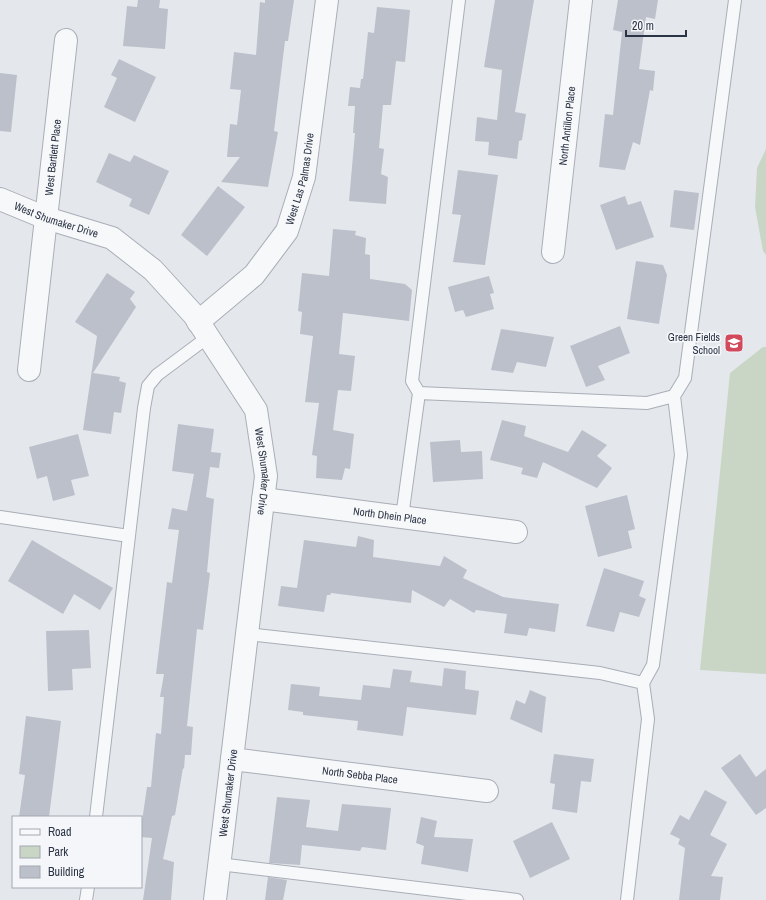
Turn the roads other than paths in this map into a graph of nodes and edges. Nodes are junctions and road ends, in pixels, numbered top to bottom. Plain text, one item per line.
1 (327, 0) edge
2 (459, 0) edge
3 (581, 0) edge
4 (736, 0) edge
5 (66, 40) dead end
6 (0, 200) edge
7 (46, 218) junction
8 (553, 252) dead end
9 (203, 330) junction
10 (29, 370) dead end
11 (418, 393) junction
12 (674, 396) junction
13 (264, 499) junction
14 (0, 517) edge
15 (402, 517) junction
16 (516, 532) dead end
17 (129, 536) junction
18 (247, 634) junction
19 (643, 683) junction
20 (232, 759) junction
21 (487, 791) dead end
22 (96, 816) edge
23 (219, 864) junction
24 (88, 888) edge
25 (86, 900) edge
26 (215, 900) edge
27 (517, 900) edge
28 (628, 900) edge

1 - 9 street, West Las Palmas Drive
2 - 11 lane
3 - 8 street, North Antillon Place
4 - 12 lane
5 - 7 street, West Bartlett Place
6 - 7 street, West Shumaker Drive
7 - 9 street, West Shumaker Drive
7 - 10 street, West Bartlett Place
9 - 13 street, West Shumaker Drive
9 - 17 lane
11 - 12 lane
11 - 15 lane
12 - 19 lane
13 - 15 street, North Dhein Place
13 - 18 street, West Shumaker Drive
14 - 17 lane
15 - 16 street, North Dhein Place
17 - 22 lane
18 - 19 lane
18 - 20 street, West Shumaker Drive
19 - 28 lane
20 - 21 street, North Sebba Place
20 - 23 street, West Shumaker Drive
23 - 26 street, West Shumaker Drive
23 - 27 lane
24 - 25 lane

